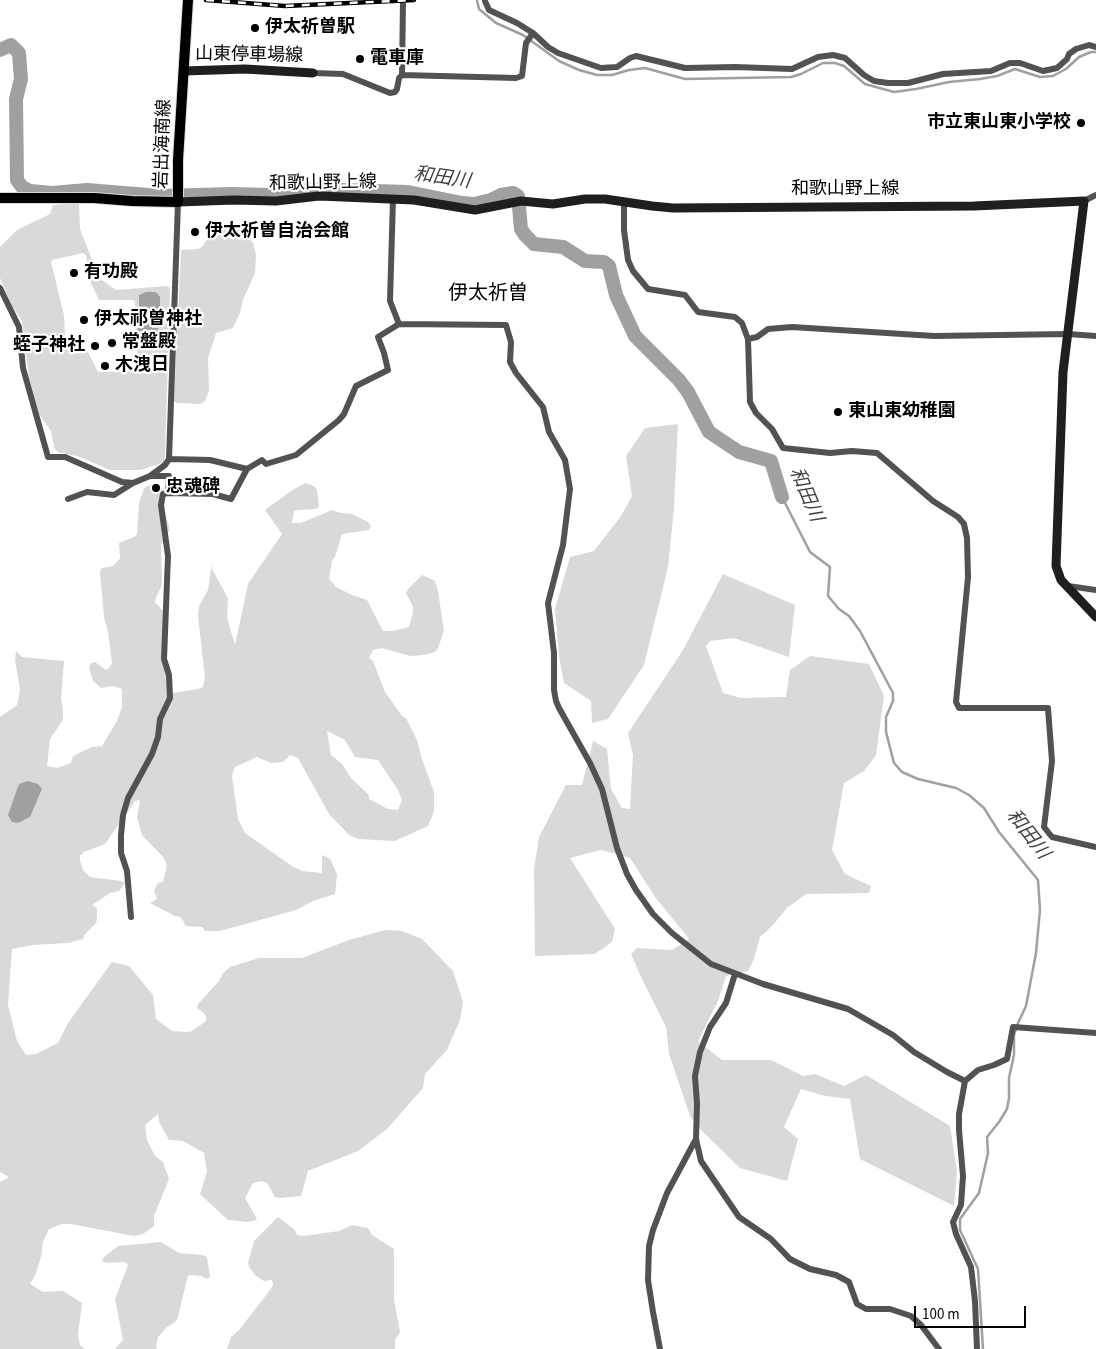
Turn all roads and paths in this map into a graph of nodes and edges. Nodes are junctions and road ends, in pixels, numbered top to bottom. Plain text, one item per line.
1 (188, 0) edge
2 (403, 0) edge
3 (485, 2) dead end
4 (533, 33) junction
5 (1096, 47) edge
6 (184, 71) junction
7 (313, 73) joint
8 (402, 75) junction
9 (1096, 195) edge
10 (178, 197) junction
11 (0, 198) edge
12 (393, 200) junction
13 (1084, 201) junction
14 (624, 202) junction
15 (0, 288) edge
16 (399, 324) junction
17 (1068, 334) junction
18 (1096, 336) edge
19 (748, 339) junction
20 (169, 459) junction
21 (247, 468) junction
22 (150, 476) junction
23 (133, 483) junction
24 (168, 493) junction
25 (68, 499) dead end
26 (1068, 586) junction
27 (1096, 590) edge
28 (1096, 617) edge
29 (1096, 847) edge
30 (131, 917) dead end
31 (735, 974) junction
32 (1096, 1033) edge
33 (966, 1081) junction
34 (696, 1139) junction
35 (660, 1349) edge
36 (939, 1349) edge
37 (977, 1349) edge

1 - 6 main road, 岩出海南線
2 - 8 street
3 - 4 street
4 - 5 street
4 - 8 street
6 - 7 main road, 山東停車場線
6 - 10 main road, 岩出海南線
7 - 8 street
9 - 13 street
10 - 11 main road, 岩出海南線
10 - 12 main road, 和歌山野上線
10 - 20 street
12 - 14 main road, 和歌山野上線
12 - 16 street
13 - 14 main road, 和歌山野上線
13 - 17 main road
14 - 19 street
15 - 23 street
16 - 21 street
16 - 31 street
17 - 18 street
17 - 19 street
17 - 26 main road
19 - 29 street
20 - 21 street
20 - 22 street
21 - 24 street
22 - 23 street
22 - 24 street
23 - 25 street
24 - 30 street
26 - 27 street
26 - 28 main road
31 - 33 street
31 - 34 street
32 - 33 street
33 - 37 street
34 - 35 street
34 - 36 street

